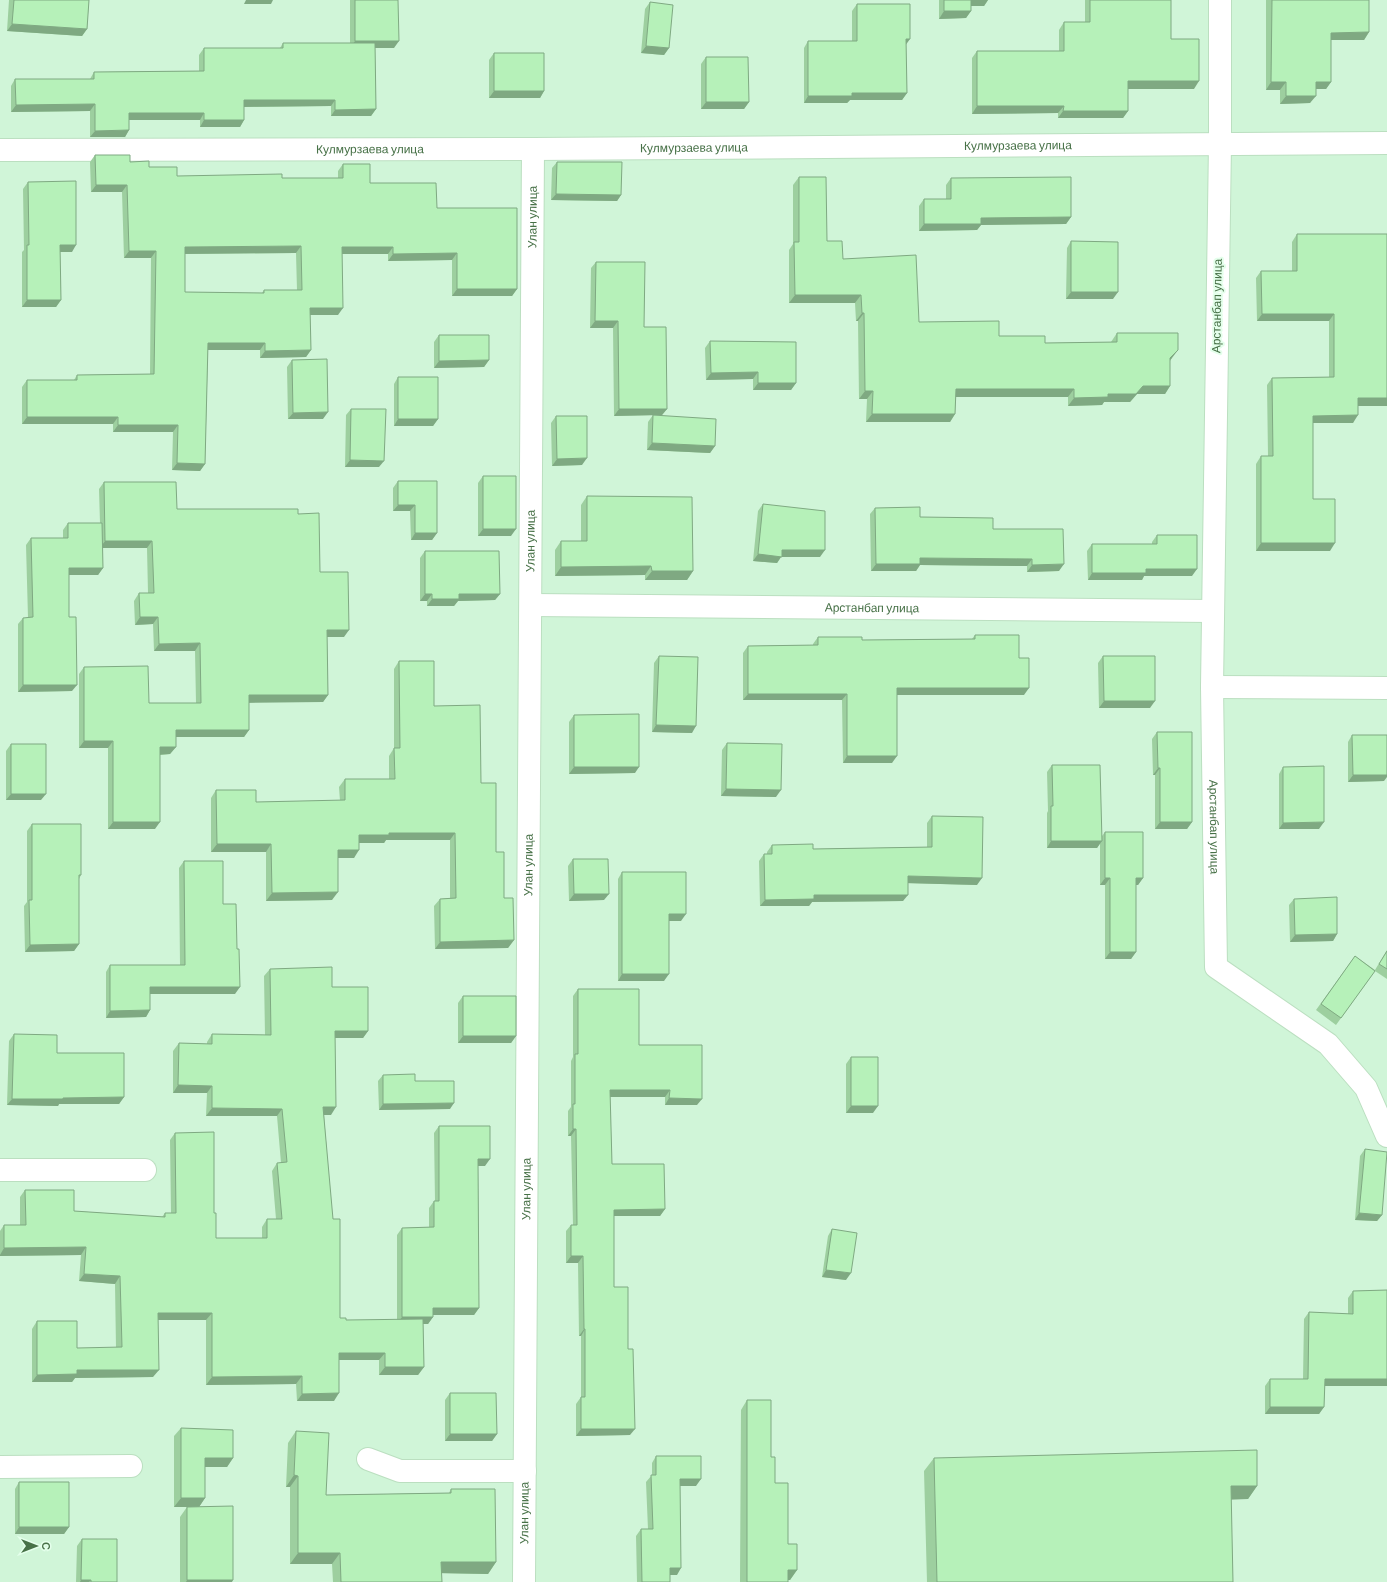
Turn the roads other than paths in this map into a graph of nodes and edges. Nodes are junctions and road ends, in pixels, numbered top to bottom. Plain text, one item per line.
1 (1220, 0) edge
2 (1220, 143) junction
3 (1387, 143) edge
4 (533, 149) junction
5 (0, 150) edge
6 (531, 605) junction
7 (1212, 612) junction
8 (1212, 687) junction
9 (1387, 688) edge
10 (1387, 1136) edge
11 (0, 1170) edge
12 (145, 1170) dead end
13 (368, 1459) dead end
14 (131, 1466) dead end
15 (0, 1467) edge
16 (525, 1471) junction
17 (524, 1582) edge

1 - 2 street, Арстанбап улица
2 - 3 street, Кулмурзаева улица
2 - 4 street, Кулмурзаева улица
2 - 7 street, Арстанбап улица
4 - 5 street, Кулмурзаева улица
4 - 6 street, Улан улица
6 - 7 street, Арстанбап улица
6 - 16 street, Улан улица
7 - 8 street, Арстанбап улица
8 - 9 street
8 - 10 street, Арстанбап улица
11 - 12 street
13 - 16 street
14 - 15 street
16 - 17 street, Улан улица

